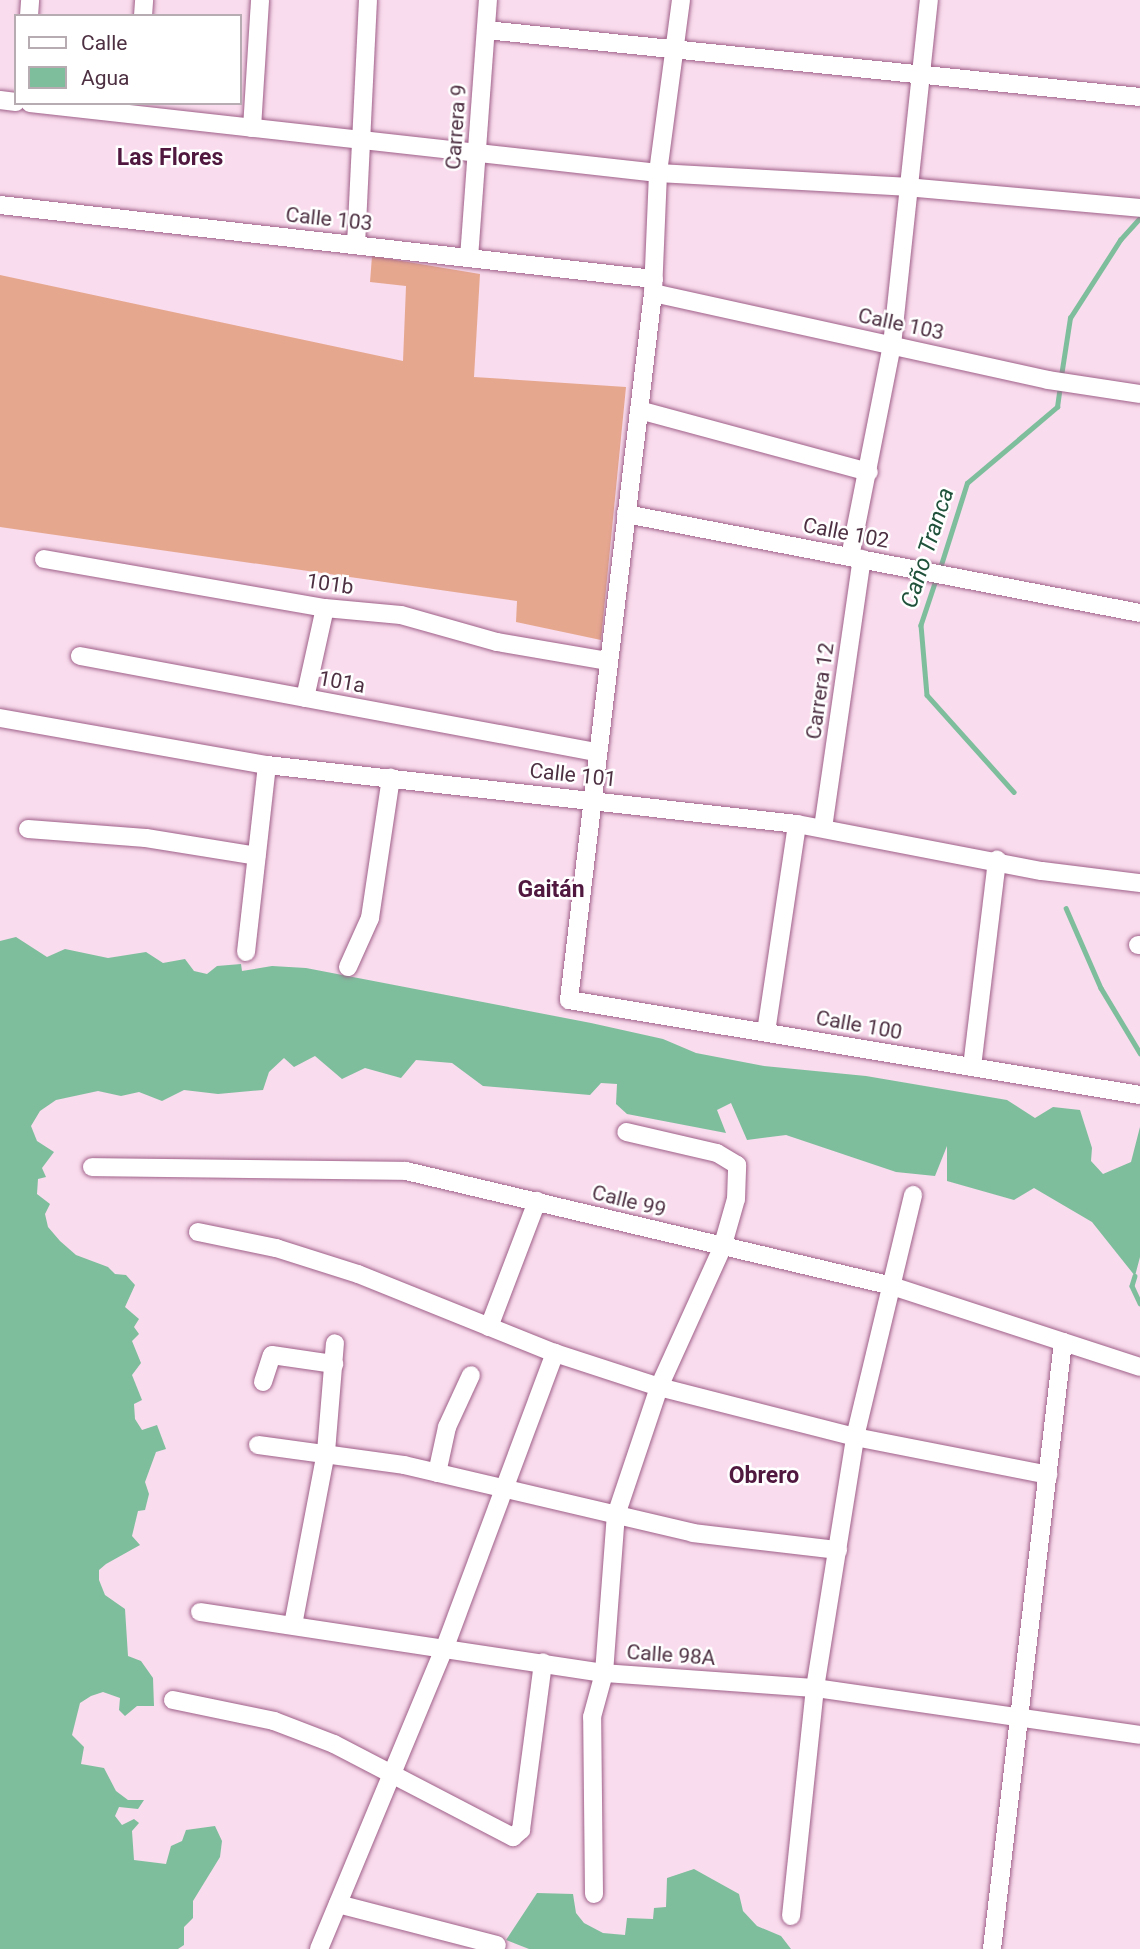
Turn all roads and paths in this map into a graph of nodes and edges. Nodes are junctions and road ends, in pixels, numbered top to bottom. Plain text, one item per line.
1 (260, 0) edge
2 (368, 0) edge
3 (488, 0) edge
4 (681, 0) edge
5 (929, 0) edge
6 (486, 30) junction
7 (671, 51) junction
8 (920, 76) junction
9 (1140, 97) edge
10 (66, 105) edge
11 (138, 109) edge
12 (252, 128) junction
13 (362, 140) junction
14 (477, 153) junction
15 (658, 173) junction
16 (906, 187) junction
17 (0, 205) edge
18 (1138, 205) edge
19 (356, 245) junction
20 (468, 258) junction
21 (654, 286) junction
22 (892, 345) junction
23 (1140, 394) edge
24 (639, 410) junction
25 (869, 472) junction
26 (626, 514) junction
27 (856, 558) junction
28 (44, 559) dead end
29 (326, 608) junction
30 (1140, 613) edge
31 (80, 656) dead end
32 (608, 661) junction
33 (305, 698) junction
34 (0, 718) edge
35 (596, 752) junction
36 (267, 765) junction
37 (391, 778) junction
38 (592, 800) junction
39 (797, 824) junction
40 (823, 828) junction
41 (28, 829) dead end
42 (257, 856) junction
43 (997, 860) junction
44 (1140, 883) edge
45 (246, 951) dead end
46 (348, 967) dead end
47 (766, 1032) junction
48 (972, 1067) junction
49 (1137, 1095) edge
50 (626, 1132) dead end
51 (92, 1167) dead end
52 (913, 1195) dead end
53 (537, 1201) junction
54 (198, 1232) dead end
55 (722, 1248) junction
56 (889, 1285) junction
57 (489, 1327) junction
58 (1063, 1342) junction
59 (335, 1343) dead end
60 (555, 1353) junction
61 (334, 1364) junction
62 (1140, 1367) edge
63 (471, 1375) dead end
64 (263, 1382) dead end
65 (659, 1387) junction
66 (855, 1437) junction
67 (258, 1445) dead end
68 (326, 1452) junction
69 (437, 1473) junction
70 (1048, 1475) junction
71 (502, 1488) junction
72 (616, 1515) junction
73 (838, 1550) junction
74 (200, 1612) dead end
75 (293, 1625) junction
76 (445, 1647) junction
77 (543, 1662) junction
78 (604, 1672) junction
79 (815, 1688) junction
80 (173, 1700) dead end
81 (1019, 1718) junction
82 (1140, 1735) edge
83 (391, 1771) junction
84 (594, 1894) dead end
85 (338, 1904) junction
86 (791, 1916) dead end
87 (497, 1945) dead end
88 (319, 1949) edge
89 (992, 1949) edge

1 - 12 street
2 - 13 street
3 - 6 street, Carrera 9
4 - 7 street
5 - 8 street
6 - 7 street
6 - 14 street, Carrera 9
7 - 8 street
7 - 15 street
8 - 9 street
8 - 16 street, Carrera 12
10 - 11 street
11 - 12 street
12 - 13 street
13 - 14 street
13 - 19 street
14 - 15 street
14 - 20 street, Carrera 9
15 - 16 street
15 - 21 street
16 - 18 street
16 - 22 street, Carrera 12
17 - 19 street, Calle 103
19 - 20 street, Calle 103
20 - 21 street, Calle 103
21 - 22 street, Calle 103
21 - 24 street
22 - 23 street, Calle 103
22 - 25 street, Carrera 12
24 - 25 street
24 - 26 street
25 - 27 street, Carrera 12
26 - 27 street, Calle 102
26 - 32 street
27 - 30 street, Calle 102
27 - 40 street, Carrera 12
28 - 29 street, 101b
29 - 32 street, 101b
29 - 33 street
31 - 33 street, 101a
32 - 35 street
33 - 35 street, 101a
34 - 36 street, Calle 101
35 - 38 street
36 - 37 street, Calle 101
36 - 42 street
37 - 38 street, Calle 101
37 - 46 street
38 - 39 street, Calle 101
38 - 47 street, Calle 100
39 - 40 street, Calle 101
39 - 47 street
40 - 43 street, Calle 101
41 - 42 street
42 - 45 street
43 - 44 street, Calle 101
43 - 48 street
47 - 48 street, Calle 100
48 - 49 street, Calle 100
50 - 55 street
51 - 53 street, Calle 99
52 - 56 street
53 - 55 street, Calle 99
53 - 57 street
54 - 57 street
55 - 56 street, Calle 99
55 - 65 street
56 - 58 street, Calle 99
56 - 66 street
57 - 60 street
58 - 62 street, Calle 99
58 - 70 street
59 - 61 street
60 - 65 street
60 - 71 street
61 - 64 street
61 - 68 street
63 - 69 street
65 - 66 street
65 - 72 street
66 - 70 street
66 - 73 street
67 - 68 street
68 - 69 street
68 - 75 street
69 - 71 street
70 - 81 street
71 - 72 street
71 - 76 street
72 - 73 street
72 - 78 street
73 - 79 street
74 - 75 street, Calle 98A
75 - 76 street, Calle 98A
76 - 77 street, Calle 98A
76 - 83 street
77 - 78 street, Calle 98A
77 - 83 street
78 - 79 street, Calle 98A
78 - 84 street
79 - 81 street, Calle 98A
79 - 86 street
80 - 83 street
81 - 82 street, Calle 98A
81 - 89 street
83 - 85 street
85 - 87 street
85 - 88 street

